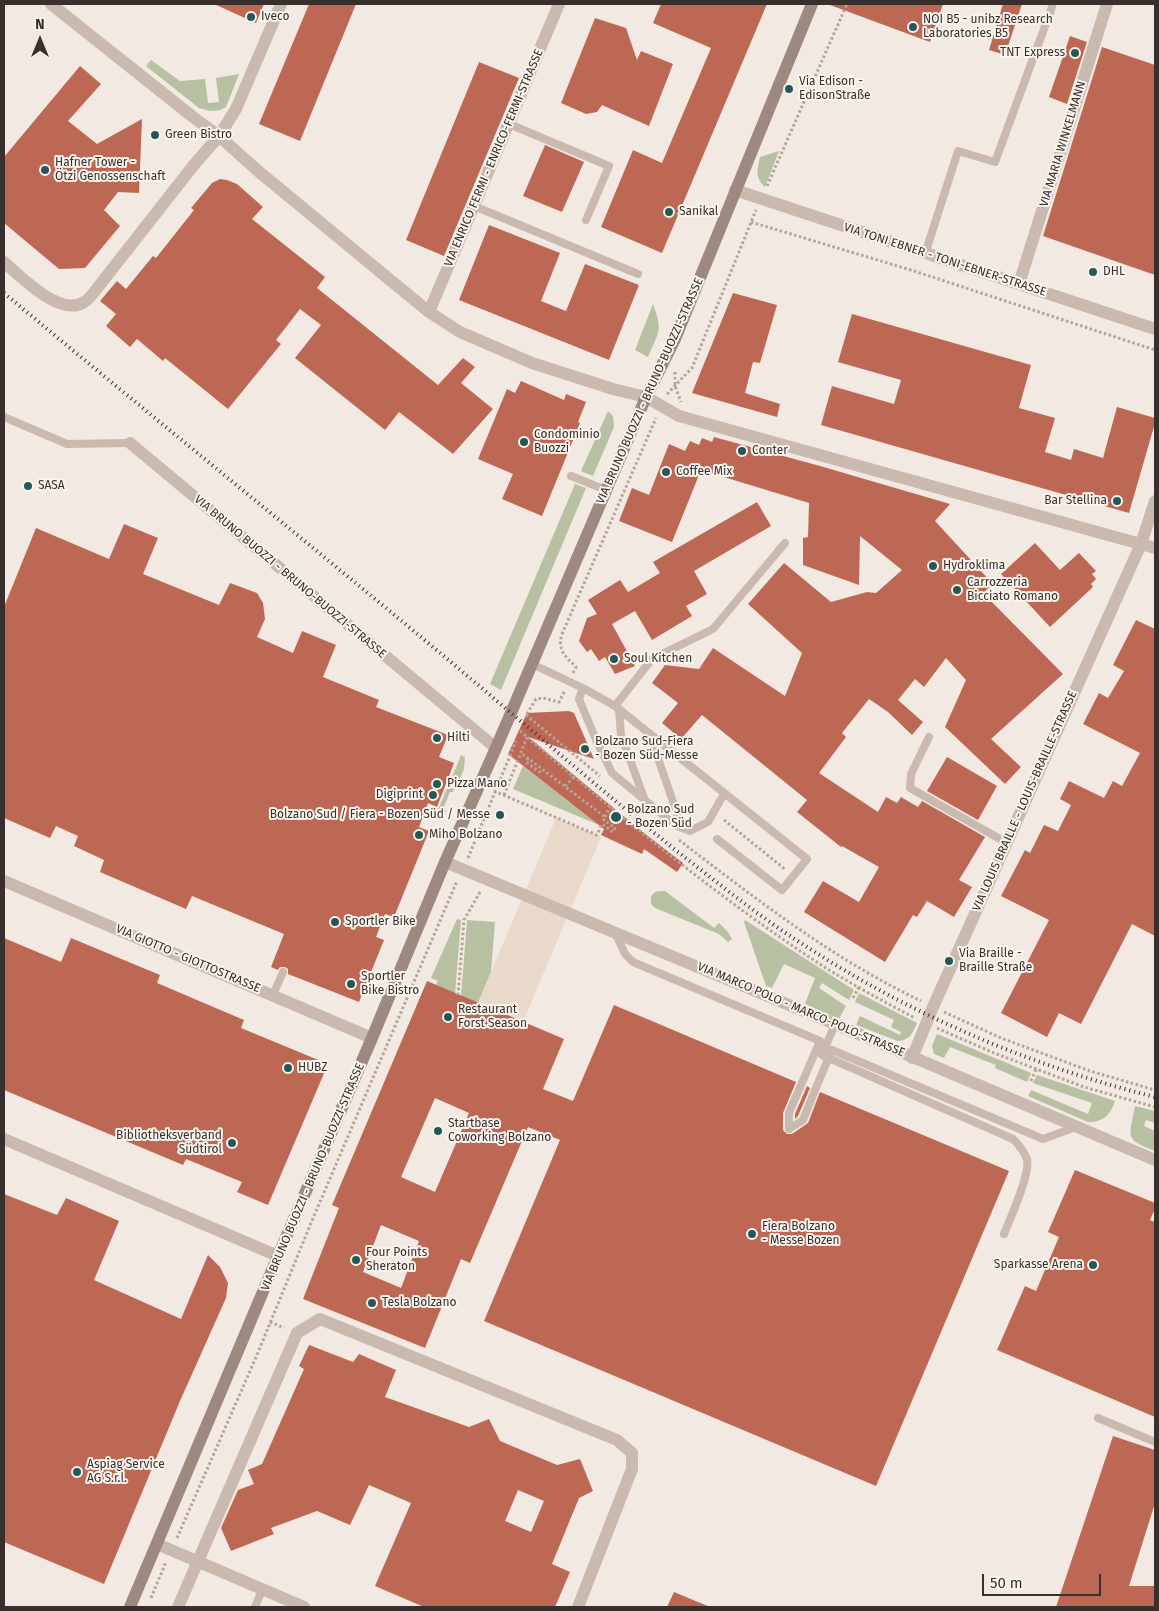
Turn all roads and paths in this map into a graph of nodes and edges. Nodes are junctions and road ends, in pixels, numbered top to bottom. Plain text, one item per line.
1 (51, 4) edge
2 (282, 4) edge
3 (560, 4) edge
4 (812, 4) edge
5 (847, 4) edge
6 (1107, 4) edge
7 (1052, 7) dead end
8 (509, 124) junction
9 (219, 136) junction
10 (735, 190) junction
11 (762, 200) junction
12 (474, 206) junction
13 (586, 220) dead end
14 (751, 222) junction
15 (925, 254) junction
16 (4, 262) edge
17 (638, 274) dead end
18 (1019, 284) junction
19 (429, 312) junction
20 (1155, 329) edge
21 (1155, 350) edge
22 (663, 362) junction
23 (674, 386) junction
24 (646, 397) junction
25 (661, 406) junction
26 (679, 416) junction
27 (4, 417) edge
28 (130, 443) joint
29 (571, 476) dead end
30 (606, 490) junction
31 (1155, 501) edge
32 (785, 543) dead end
33 (1141, 544) junction
34 (1155, 548) edge
35 (532, 664) junction
36 (568, 682) junction
37 (583, 688) junction
38 (617, 708) junction
39 (527, 715) junction
40 (520, 731) junction
41 (649, 733) junction
42 (527, 737) junction
43 (929, 737) dead end
44 (496, 748) junction
45 (521, 753) junction
46 (528, 758) junction
47 (540, 773) dead end
48 (601, 776) dead end
49 (574, 777) dead end
50 (480, 784) junction
51 (565, 786) junction
52 (495, 791) junction
53 (724, 794) junction
54 (504, 795) junction
55 (644, 799) junction
56 (610, 807) dead end
57 (605, 817) junction
58 (724, 820) dead end
59 (682, 828) junction
60 (677, 838) dead end
61 (717, 839) dead end
62 (1007, 843) junction
63 (445, 862) junction
64 (463, 869) junction
65 (794, 876) junction
66 (4, 881) edge
67 (480, 892) dead end
68 (615, 932) junction
69 (282, 972) dead end
70 (859, 987) junction
71 (273, 995) junction
72 (458, 995) dead end
73 (853, 998) dead end
74 (933, 1007) junction
75 (835, 1024) junction
76 (927, 1024) junction
77 (372, 1038) junction
78 (912, 1058) junction
79 (1036, 1069) junction
80 (1031, 1081) dead end
81 (1155, 1090) edge
82 (1155, 1107) edge
83 (1076, 1127) junction
84 (4, 1139) edge
85 (1155, 1160) edge
86 (1004, 1234) dead end
87 (278, 1256) junction
88 (1098, 1418) dead end
89 (1155, 1442) edge
90 (157, 1544) junction
91 (172, 1550) junction
92 (198, 1562) junction
93 (262, 1590) junction
94 (150, 1599) dead end
95 (130, 1607) edge
96 (178, 1607) edge
97 (255, 1607) edge
98 (304, 1607) edge
99 (578, 1607) edge

1 - 9 street
2 - 9 street
3 - 8 street, VIA ENRICO FERMI - ENRICO-FERMI-STRASSE
4 - 10 main road, VIA BRUNO BUOZZI - BRUNO-BUOZZI-STRASSE
5 - 11 path
6 - 18 street, VIA MARIA WINKELMANN
7 - 15 lane
8 - 12 street, VIA ENRICO FERMI - ENRICO-FERMI-STRASSE
8 - 13 lane
9 - 16 street
9 - 19 street
10 - 11 street, VIA TONI EBNER - TONI-EBNER-STRASSE
10 - 22 main road, VIA BRUNO BUOZZI - BRUNO-BUOZZI-STRASSE
11 - 14 path
11 - 15 street, VIA TONI EBNER - TONI-EBNER-STRASSE
12 - 17 lane
12 - 19 street, VIA ENRICO FERMI - ENRICO-FERMI-STRASSE
14 - 21 path
14 - 23 path
15 - 18 street, VIA TONI EBNER - TONI-EBNER-STRASSE
18 - 20 street, VIA TONI EBNER - TONI-EBNER-STRASSE
19 - 24 street
22 - 23 path
22 - 24 main road, VIA BRUNO BUOZZI - BRUNO-BUOZZI-STRASSE
23 - 25 path
23 - 26 path
24 - 25 street
24 - 30 main road, VIA BRUNO BUOZZI - BRUNO-BUOZZI-STRASSE
25 - 26 street
25 - 36 path
26 - 33 street
27 - 28 lane
28 - 44 street, VIA BRUNO BUOZZI - BRUNO-BUOZZI-STRASSE
29 - 30 lane
30 - 35 main road, VIA BRUNO BUOZZI - BRUNO-BUOZZI-STRASSE
31 - 33 street, VIA LOUIS BRAILLE - LOUIS-BRAILLE-STRASSE
32 - 38 lane
33 - 34 street
33 - 62 street, VIA LOUIS BRAILLE - LOUIS-BRAILLE-STRASSE
35 - 36 lane
35 - 44 main road, VIA BRUNO BUOZZI - BRUNO-BUOZZI-STRASSE
36 - 37 lane
36 - 39 path
37 - 38 lane
37 - 55 lane
38 - 41 lane
38 - 55 lane
39 - 40 path
39 - 48 path
40 - 42 path
40 - 52 path
41 - 53 lane
41 - 59 lane
42 - 45 path
42 - 70 path
43 - 62 lane
44 - 50 main road, VIA BRUNO BUOZZI - BRUNO-BUOZZI-STRASSE
45 - 46 path
45 - 54 path
46 - 47 path
46 - 51 path
49 - 51 path
50 - 52 path
50 - 63 main road, VIA BRUNO BUOZZI - BRUNO-BUOZZI-STRASSE
51 - 57 path
52 - 54 path
52 - 64 path
53 - 59 lane
53 - 65 lane
54 - 57 path
55 - 59 lane
56 - 57 path
58 - 65 path
60 - 74 path
61 - 65 lane
62 - 74 street, VIA LOUIS BRAILLE - LOUIS-BRAILLE-STRASSE
63 - 64 street, VIA MARCO POLO - MARCO-POLO-STRASSE
63 - 77 main road, VIA BRUNO BUOZZI - BRUNO-BUOZZI-STRASSE
64 - 68 street, VIA MARCO POLO - MARCO-POLO-STRASSE
64 - 91 path
66 - 71 street, VIA GIOTTO - GIOTTOSTRASSE
67 - 72 path
68 - 75 street, VIA MARCO POLO - MARCO-POLO-STRASSE
68 - 83 lane, bridge
69 - 71 lane
70 - 73 path
70 - 76 path
71 - 77 street, VIA GIOTTO - GIOTTOSTRASSE
74 - 76 street, VIA LOUIS BRAILLE - LOUIS-BRAILLE-STRASSE
74 - 81 path
75 - 78 street, VIA MARCO POLO - MARCO-POLO-STRASSE
75 - 86 lane
76 - 78 street, VIA LOUIS BRAILLE - LOUIS-BRAILLE-STRASSE
76 - 79 path
77 - 87 main road, VIA BRUNO BUOZZI - BRUNO-BUOZZI-STRASSE
78 - 83 street, VIA MARCO POLO - MARCO-POLO-STRASSE
79 - 80 path
79 - 82 path
83 - 85 street, VIA MARCO POLO - MARCO-POLO-STRASSE
84 - 87 street
87 - 90 main road, VIA BRUNO BUOZZI - BRUNO-BUOZZI-STRASSE
88 - 89 lane
90 - 91 street
90 - 95 main road, VIA BRUNO BUOZZI - BRUNO-BUOZZI-STRASSE
91 - 92 street
91 - 94 path
92 - 93 street
92 - 96 street
92 - 99 street
93 - 97 lane
93 - 98 street

